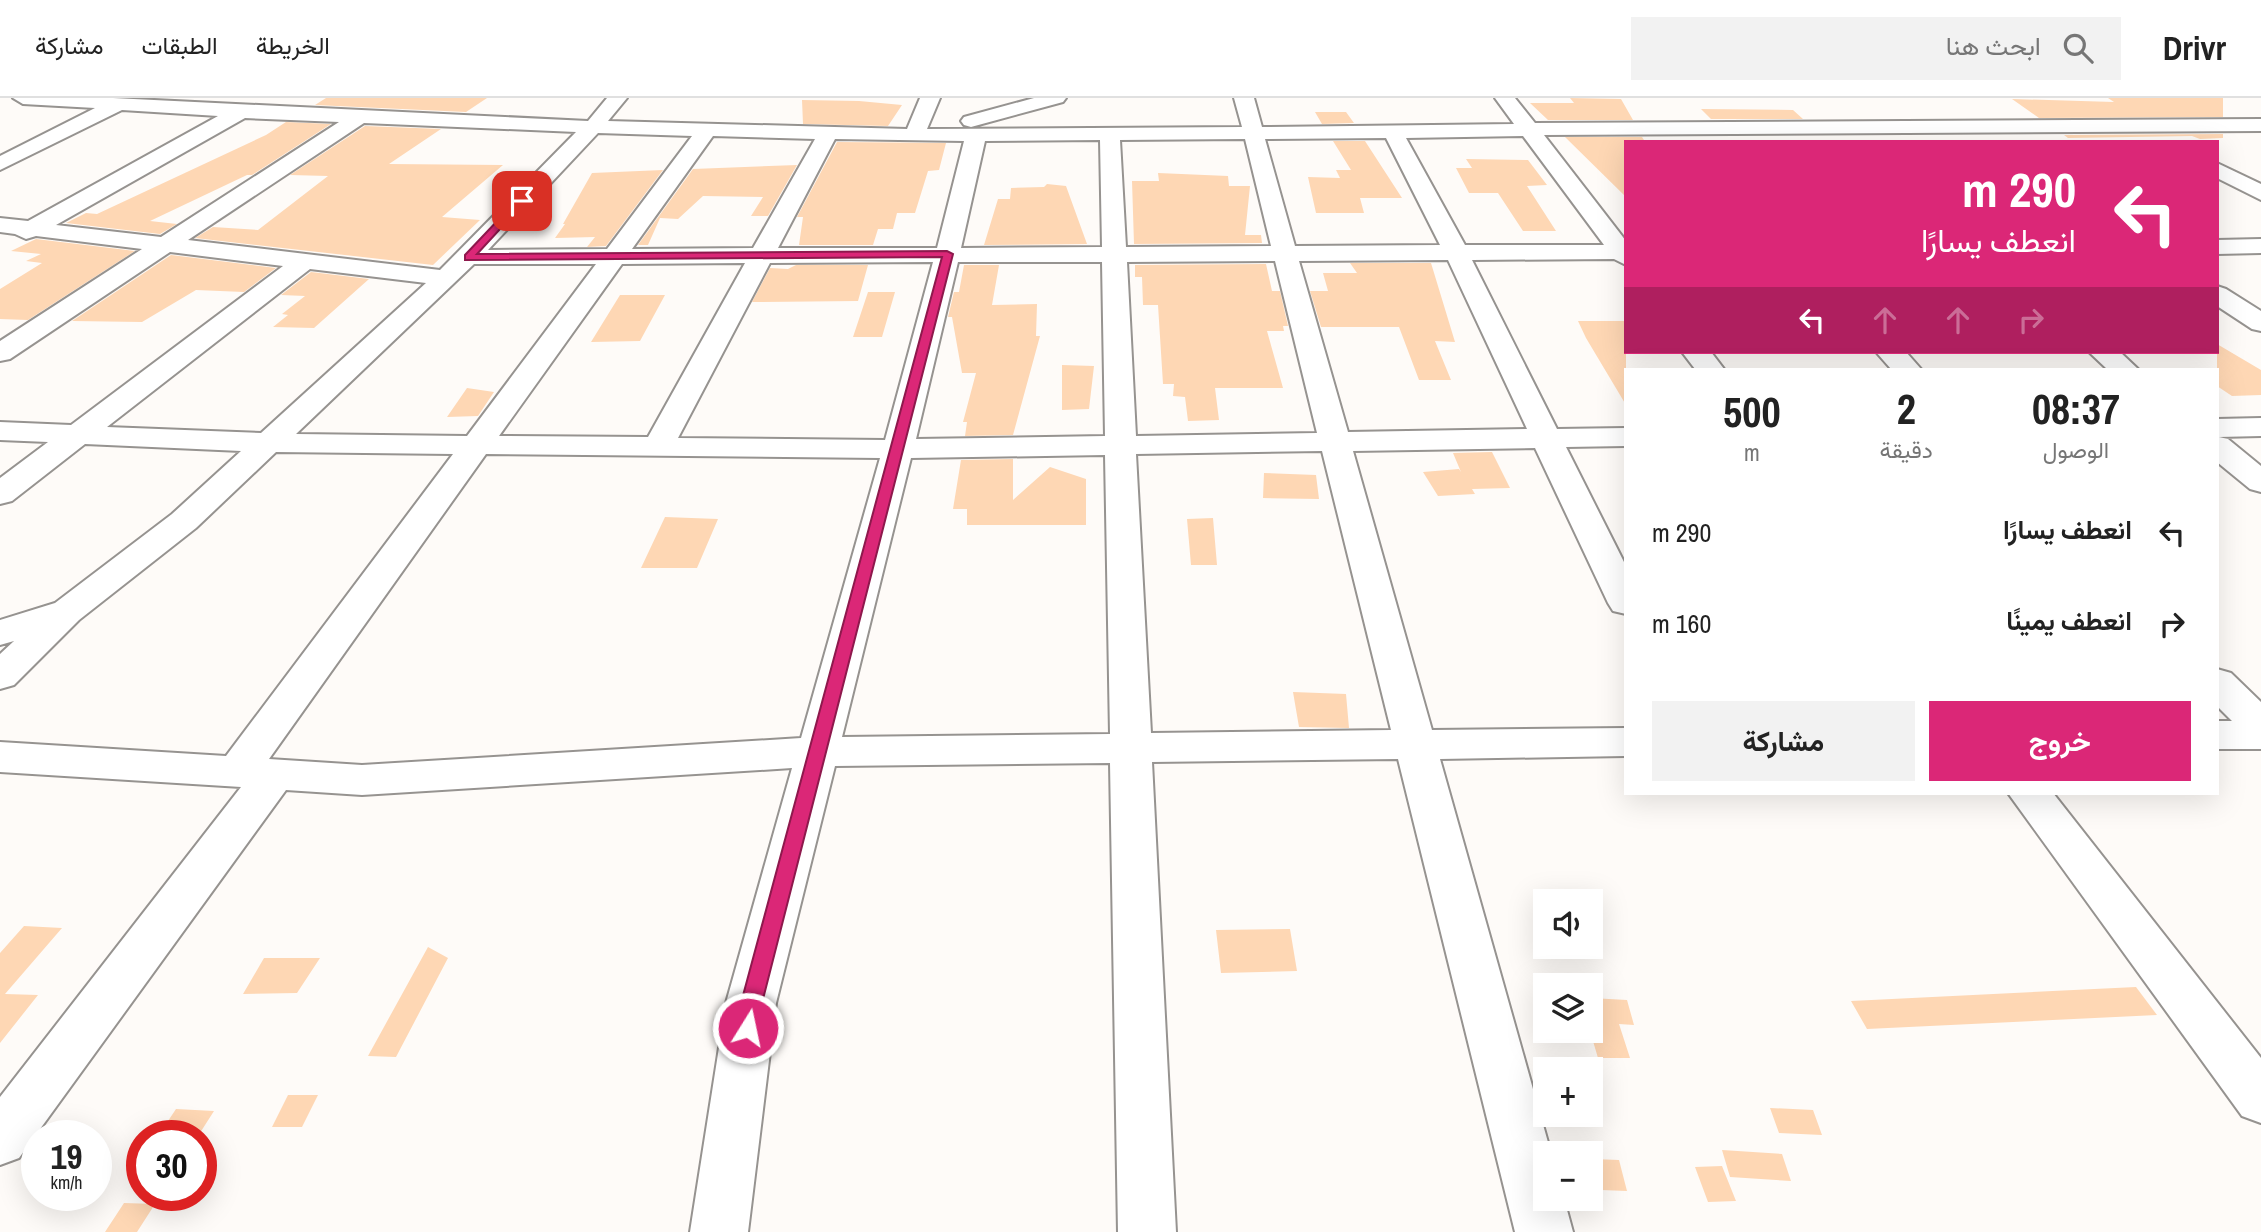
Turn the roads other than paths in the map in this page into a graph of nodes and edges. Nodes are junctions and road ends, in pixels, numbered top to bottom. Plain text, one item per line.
1 (424, 98) edge
2 (617, 98) edge
3 (930, 98) edge
4 (1056, 98) edge
5 (1505, 98) edge
6 (17, 99) edge
7 (176, 103) edge
8 (119, 104) junction
9 (1649, 108) dead end
10 (241, 112) junction
11 (1249, 115) edge
12 (359, 117) junction
13 (396, 118) junction
14 (2136, 125) junction
15 (2261, 125) edge
16 (1829, 126) junction
17 (1969, 126) junction
18 (593, 127) junction
19 (1666, 127) junction
20 (1528, 129) junction
21 (707, 130) junction
22 (1393, 132) junction
23 (828, 133) junction
24 (1110, 134) junction
25 (914, 135) junction
26 (976, 135) junction
27 (1679, 140) edge
28 (1846, 140) edge
29 (1989, 140) edge
30 (2162, 140) edge
31 (0, 164) edge
32 (2219, 170) edge
33 (2261, 193) edge
34 (0, 225) edge
35 (32, 229) junction
36 (164, 245) junction
37 (0, 247) edge
38 (2219, 247) edge
39 (2261, 247) edge
40 (1456, 252) junction
41 (1285, 253) junction
42 (947, 254) junction
43 (1114, 254) junction
44 (1624, 254) edge
45 (614, 256) junction
46 (762, 256) junction
47 (468, 257) junction
48 (305, 261) junction
49 (447, 278) junction
50 (2219, 295) edge
51 (2261, 323) edge
52 (0, 353) edge
53 (1698, 354) edge
54 (1892, 354) edge
55 (2105, 354) edge
56 (1709, 368) edge
57 (1906, 368) edge
58 (2123, 368) edge
59 (2261, 427) edge
60 (2219, 428) edge
61 (0, 432) edge
62 (78, 435) junction
63 (1624, 438) edge
64 (1547, 439) junction
65 (1335, 442) junction
66 (269, 443) junction
67 (475, 445) junction
68 (1121, 445) junction
69 (658, 447) junction
70 (2219, 448) edge
71 (898, 449) junction
72 (2261, 482) edge
73 (0, 494) edge
74 (1624, 599) edge
75 (68, 611) junction
76 (0, 633) edge
77 (0, 676) edge
78 (2219, 684) edge
79 (2261, 726) edge
80 (2219, 735) edge
81 (2261, 735) edge
82 (1624, 742) edge
83 (1415, 745) junction
84 (1131, 748) junction
85 (818, 752) junction
86 (0, 757) edge
87 (256, 772) junction
88 (2031, 795) edge
89 (2261, 1099) edge
90 (0, 1140) edge
91 (719, 1232) edge
92 (1147, 1232) edge
93 (1544, 1232) edge

1 - 13 street
2 - 18 street
3 - 25 street
4 - 25 street
5 - 20 street
6 - 8 street
7 - 8 street
7 - 10 street
8 - 31 street
9 - 19 street
10 - 12 street
10 - 35 street
11 - 22 street
11 - 24 street
11 - 41 street
12 - 13 street
12 - 36 street
13 - 18 street
14 - 15 street
14 - 17 street
14 - 30 street
16 - 17 street
16 - 19 street
16 - 28 street
17 - 29 street
18 - 21 street
18 - 47 street
19 - 20 street
19 - 27 street
20 - 22 street
20 - 44 street
21 - 23 street
21 - 45 street
22 - 40 street
23 - 25 street
23 - 46 street
24 - 26 street
24 - 43 street
25 - 26 street
26 - 42 street
32 - 33 street
34 - 35 street
35 - 36 street
35 - 37 street
36 - 48 street
36 - 52 street
38 - 39 street
40 - 41 street
40 - 44 street
40 - 64 street
41 - 43 street
41 - 65 street
42 - 43 street
42 - 46 street
42 - 71 street
43 - 68 street
45 - 46 street
45 - 47 street
45 - 67 street
46 - 69 street
47 - 49 street
48 - 49 street
48 - 62 street
49 - 66 street
50 - 51 street
53 - 56 street
54 - 57 street
55 - 58 street
59 - 60 street
61 - 62 street
62 - 66 street
62 - 73 street
63 - 64 street
64 - 65 street
64 - 74 street
65 - 68 street
65 - 83 street
66 - 67 street
66 - 75 street
67 - 69 street
67 - 87 street
68 - 71 street
68 - 84 street
69 - 71 street
70 - 72 street
71 - 85 street
75 - 76 street
75 - 77 street
78 - 79 street
80 - 81 street
82 - 83 street
83 - 84 street
83 - 93 street
84 - 85 street
84 - 92 street
85 - 87 street
85 - 91 street
86 - 87 street
87 - 90 street
88 - 89 street

